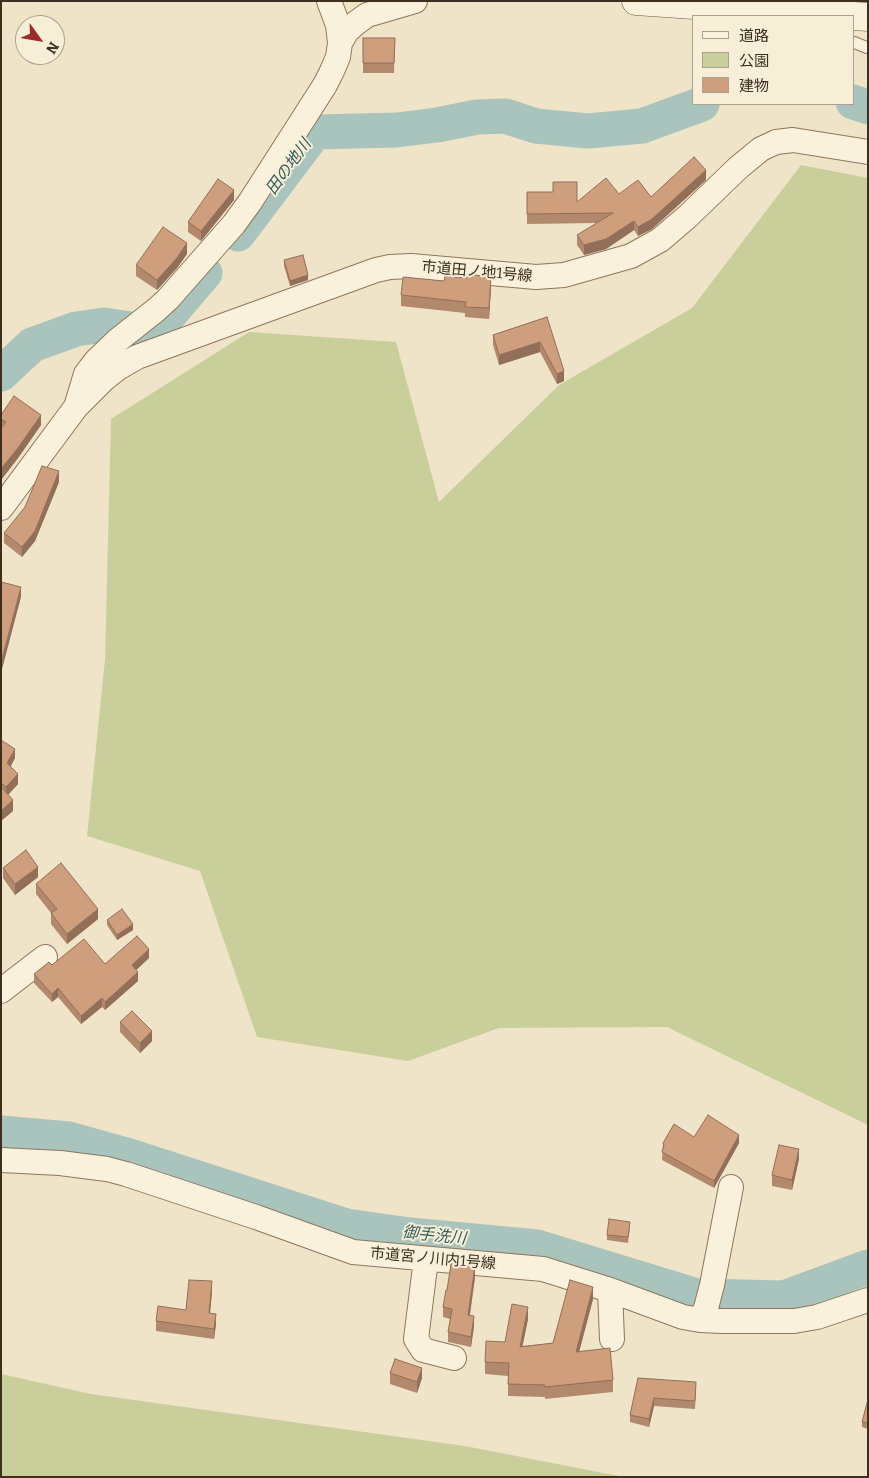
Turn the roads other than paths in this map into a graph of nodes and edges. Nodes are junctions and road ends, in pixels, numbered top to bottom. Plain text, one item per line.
1 (328, 1) edge
2 (415, 1) edge
3 (636, 1) edge
4 (824, 15) edge
5 (854, 16) edge
6 (868, 17) edge
7 (854, 42) edge
8 (340, 43) junction
9 (868, 48) edge
10 (868, 152) edge
11 (76, 407) junction
12 (1, 508) edge
13 (45, 956) dead end
14 (1, 991) edge
15 (1, 1160) edge
16 (731, 1187) dead end
17 (426, 1260) junction
18 (610, 1290) junction
19 (868, 1300) edge
20 (703, 1314) junction
21 (612, 1339) dead end
22 (454, 1358) dead end

1 - 8 street
2 - 8 street
3 - 4 main road
5 - 6 main road
7 - 9 lane
8 - 11 street
10 - 11 street, 市道田ノ地1号線
11 - 12 street
13 - 14 street
15 - 17 street, 市道宮ノ川内1号線
16 - 20 street
17 - 18 street, 市道宮ノ川内1号線
17 - 22 street
18 - 20 street, 市道宮ノ川内1号線
18 - 21 street
19 - 20 street, 市道宮ノ川内1号線

